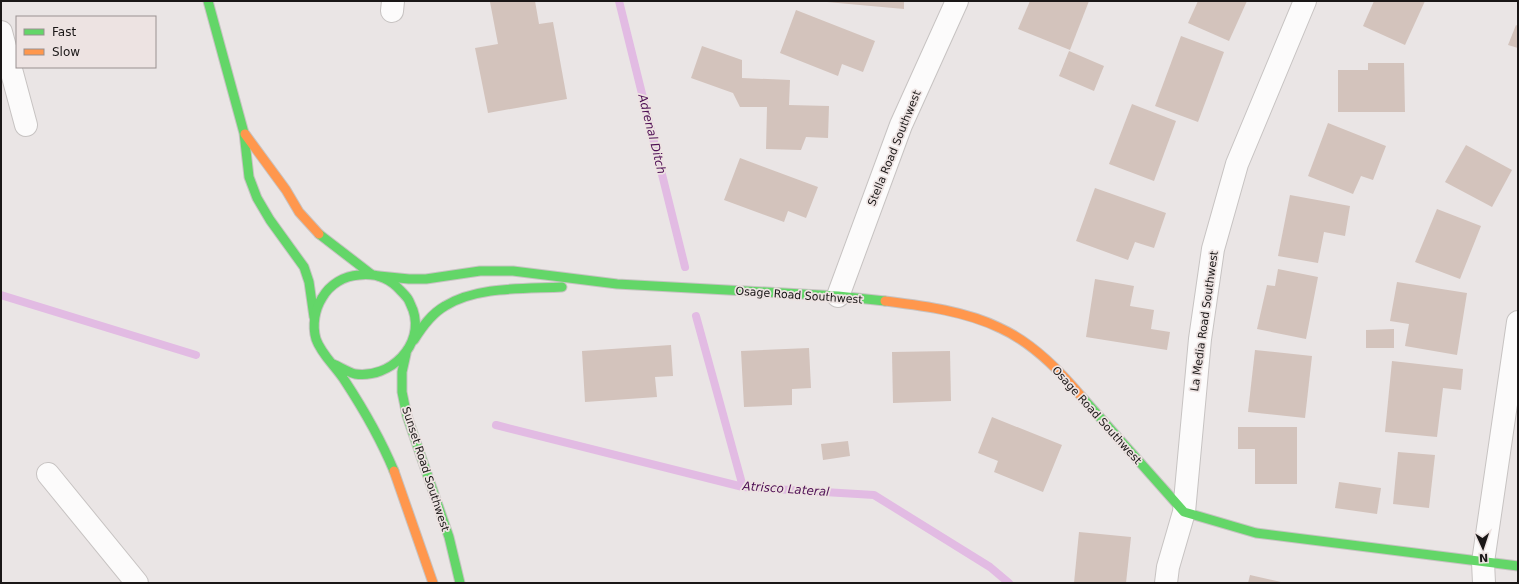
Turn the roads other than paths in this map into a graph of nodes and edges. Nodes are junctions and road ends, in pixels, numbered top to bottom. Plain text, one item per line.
1 (208, 1) edge
2 (957, 1) edge
3 (1305, 1) edge
4 (1, 32) edge
5 (26, 125) dead end
6 (244, 133) junction
7 (375, 275) junction
8 (617, 284) junction
9 (838, 296) junction
10 (314, 318) junction
11 (1518, 322) edge
12 (413, 341) junction
13 (406, 354) junction
14 (333, 364) junction
15 (48, 474) dead end
16 (1184, 512) junction
17 (1518, 566) edge
18 (1484, 572) edge
19 (137, 583) edge
20 (433, 583) edge
21 (460, 583) edge
22 (1166, 583) edge

1 - 6 street
2 - 9 street, Stella Road Southwest
3 - 16 street, La Media Road Southwest
4 - 5 street
6 - 7 street
6 - 10 street
7 - 8 street, Osage Road Southwest
7 - 10 street
7 - 12 street
8 - 9 street, Osage Road Southwest
8 - 12 street, Osage Road Southwest
9 - 16 street, Osage Road Southwest
10 - 14 street
11 - 18 street
12 - 13 street
13 - 14 street
13 - 21 street, Sunset Road Southwest
14 - 20 street
15 - 19 street
16 - 18 street
16 - 22 street, La Media Road Southwest
17 - 18 street

